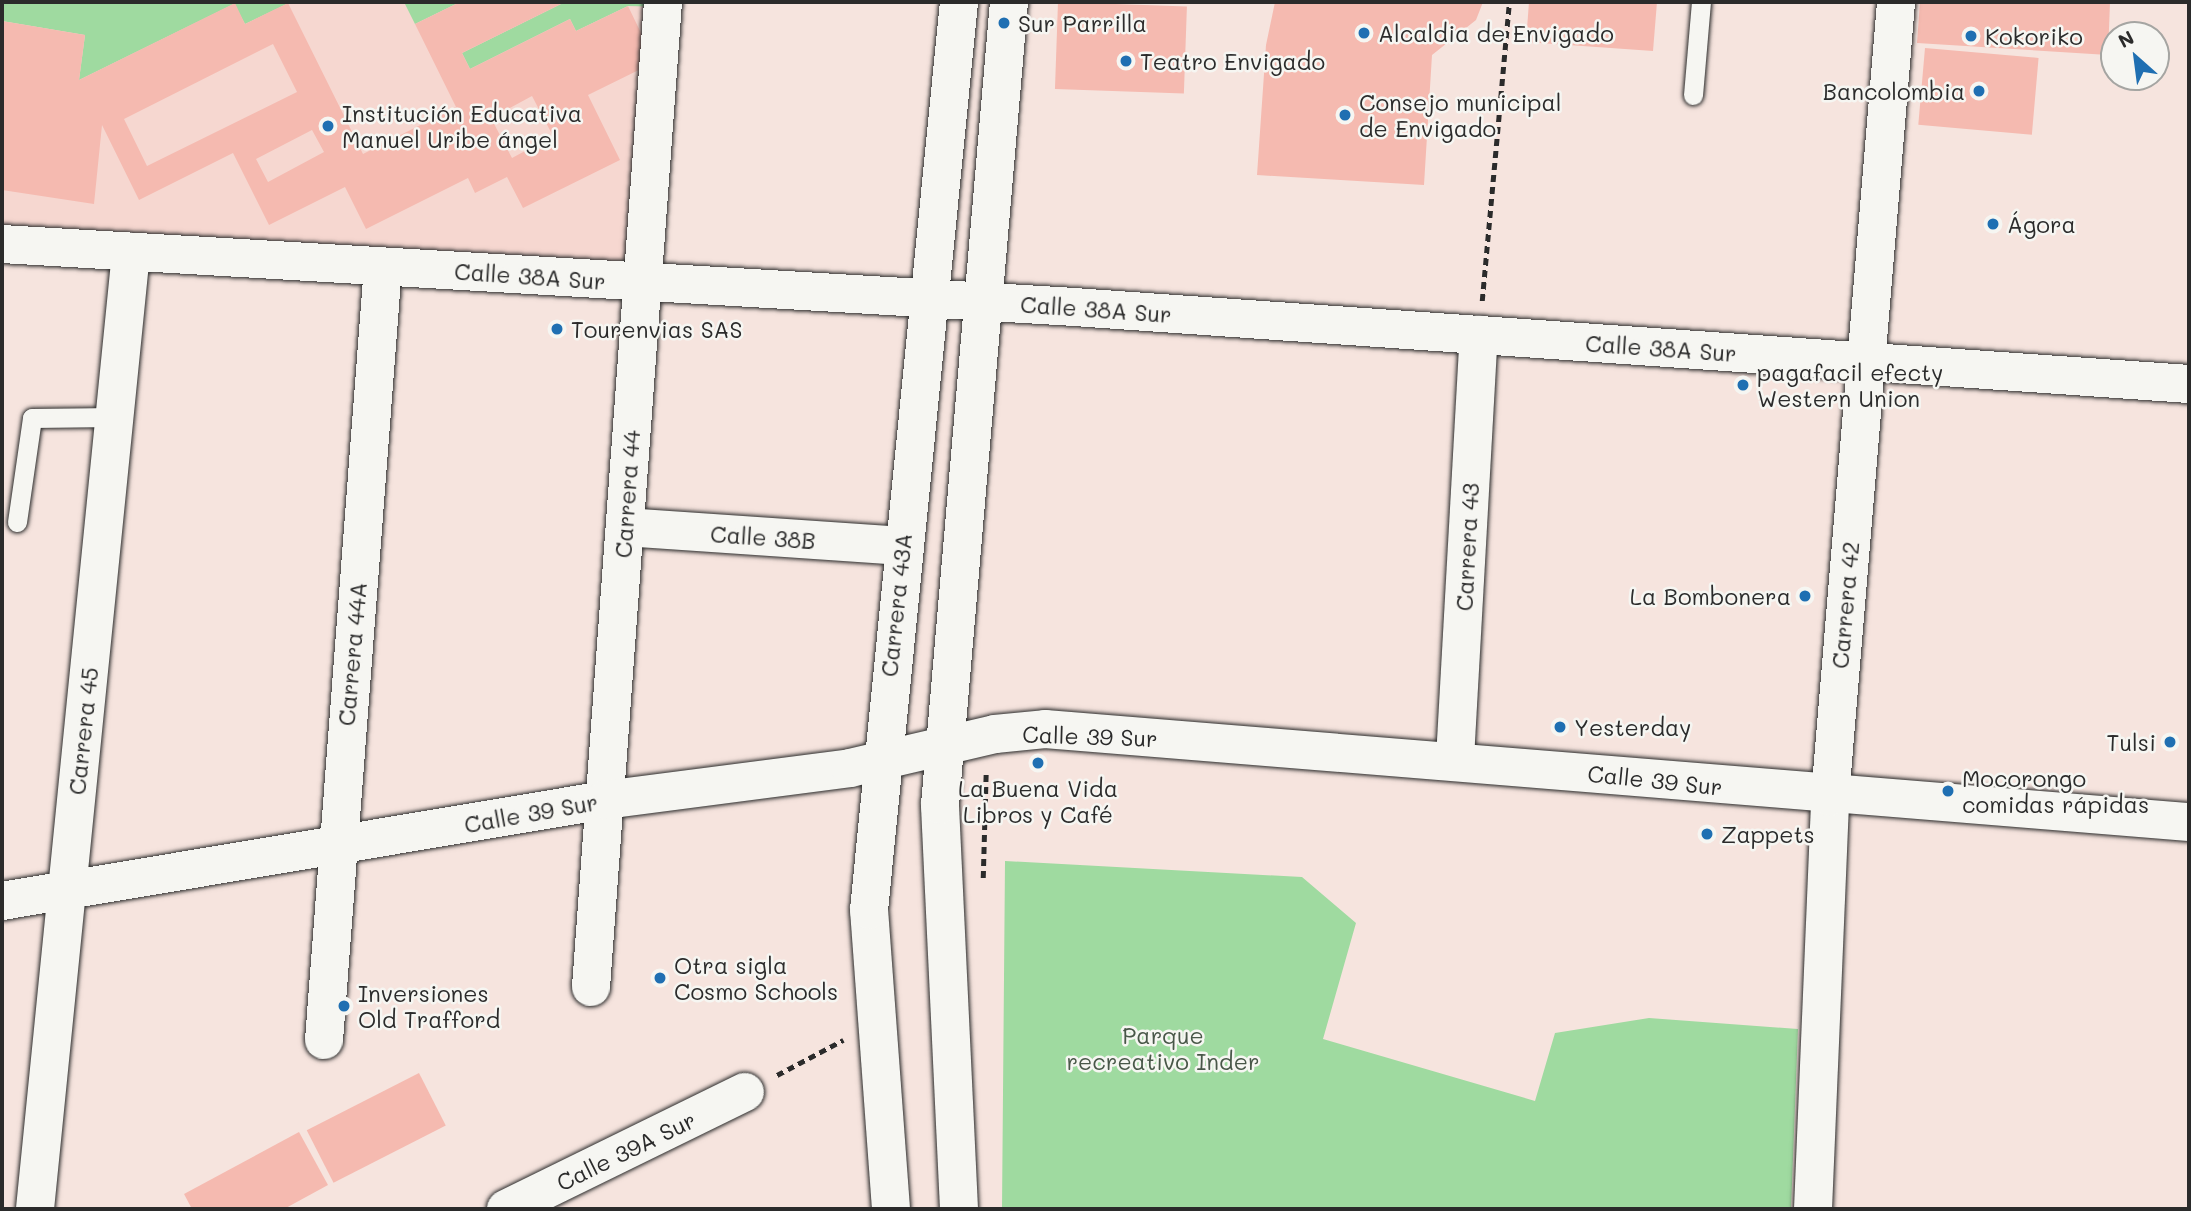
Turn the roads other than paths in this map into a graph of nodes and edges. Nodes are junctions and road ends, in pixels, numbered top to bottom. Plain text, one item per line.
1 (663, 2) edge
2 (959, 2) edge
3 (1009, 2) edge
4 (1701, 2) edge
5 (1896, 2) edge
6 (1693, 95) dead end
7 (2, 244) edge
8 (131, 252) junction
9 (383, 267) junction
10 (643, 283) junction
11 (926, 301) junction
12 (981, 301) junction
13 (1479, 335) junction
14 (1865, 362) junction
15 (2189, 384) edge
16 (114, 417) junction
17 (18, 522) dead end
18 (625, 527) junction
19 (902, 546) junction
20 (945, 749) junction
21 (1455, 760) junction
22 (881, 762) junction
23 (1830, 797) junction
24 (605, 800) junction
25 (2189, 822) edge
26 (337, 847) junction
27 (67, 886) junction
28 (2, 901) edge
29 (591, 987) dead end
30 (324, 1040) dead end
31 (745, 1093) road end
32 (35, 1209) edge
33 (506, 1209) edge
34 (891, 1209) edge
35 (959, 1209) edge
36 (1813, 1209) edge

1 - 10 street, Carrera 44
2 - 11 street, Carrera 43A
3 - 12 street
4 - 6 lane
5 - 14 street, Carrera 42
7 - 8 street, Calle 38A Sur
8 - 9 street, Calle 38A Sur
8 - 16 street, Carrera 45
9 - 10 street, Calle 38A Sur
9 - 26 street, Carrera 44A
10 - 11 street, Calle 38A Sur
10 - 18 street, Carrera 44
11 - 12 street, Calle 38A Sur
11 - 19 street, Carrera 43A
12 - 13 street, Calle 38A Sur
12 - 20 street
13 - 14 street, Calle 38A Sur
13 - 21 street, Carrera 43
14 - 15 street, Calle 38A Sur
14 - 23 street, Carrera 42
16 - 17 lane
16 - 27 street, Carrera 45
18 - 19 street, Calle 38B
18 - 24 street, Carrera 44
19 - 22 street, Carrera 43A
20 - 21 street, Calle 39 Sur
20 - 22 street, Calle 39 Sur
20 - 35 street
21 - 23 street, Calle 39 Sur
22 - 24 street, Calle 39 Sur
22 - 34 street, Carrera 43A
23 - 25 street, Calle 39 Sur
23 - 36 street, Carrera 42
24 - 26 street, Calle 39 Sur
24 - 29 street, Carrera 44
26 - 27 street, Calle 39 Sur
26 - 30 street, Carrera 44A
27 - 28 street, Calle 39 Sur
27 - 32 street, Carrera 45
31 - 33 street, Calle 39A Sur

